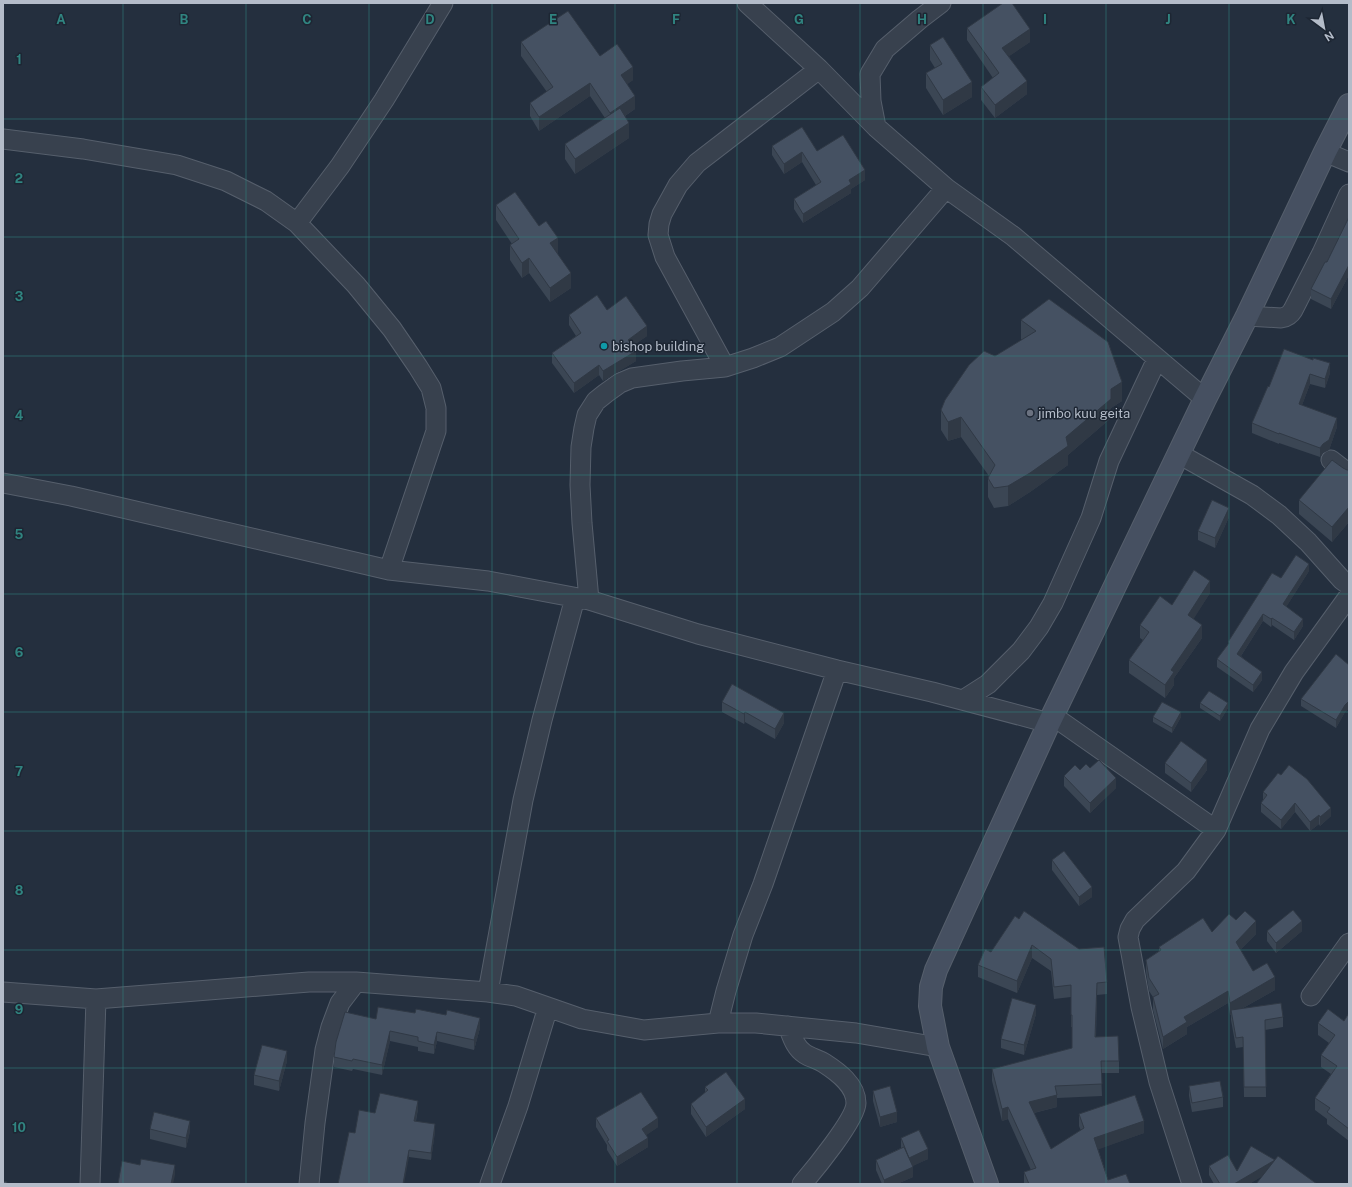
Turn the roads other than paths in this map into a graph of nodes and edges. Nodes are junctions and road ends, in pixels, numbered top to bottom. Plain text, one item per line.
1 (443, 3) edge
2 (747, 3) edge
3 (941, 3) edge
4 (819, 69) junction
5 (1349, 104) edge
6 (876, 127) junction
7 (3, 139) edge
8 (1325, 152) junction
9 (1349, 162) edge
10 (946, 188) junction
11 (1349, 194) edge
12 (297, 223) junction
13 (1246, 316) junction
14 (1157, 359) junction
15 (725, 367) junction
16 (1205, 400) junction
17 (1179, 454) junction
18 (1331, 460) edge
19 (1349, 474) edge
20 (3, 483) edge
21 (389, 570) junction
22 (1349, 585) edge
23 (1349, 596) edge
24 (582, 599) junction
25 (837, 670) junction
26 (963, 700) junction
27 (1051, 719) junction
28 (1216, 830) junction
29 (1349, 943) edge
30 (356, 982) junction
31 (3, 992) edge
32 (488, 992) junction
33 (1311, 996) dead end
34 (96, 999) junction
35 (548, 1008) junction
36 (718, 1023) junction
37 (788, 1026) junction
38 (938, 1047) junction
39 (90, 1184) edge
40 (309, 1184) edge
41 (490, 1184) edge
42 (802, 1184) edge
43 (986, 1184) edge
44 (1192, 1184) edge

1 - 12 street
2 - 4 street
3 - 6 street
4 - 6 street
4 - 15 street
5 - 8 street
6 - 10 street
7 - 12 street
8 - 9 street
8 - 13 street
10 - 14 street
10 - 15 street
11 - 13 street
12 - 21 street
13 - 16 street
14 - 16 street
14 - 26 street
15 - 24 street
16 - 17 street
17 - 22 street
17 - 27 street
18 - 19 street
20 - 21 street
21 - 24 street
23 - 28 street
24 - 25 street
24 - 32 street
25 - 26 street
25 - 36 street
26 - 27 street
27 - 28 street
27 - 38 street
28 - 44 street
29 - 33 street
30 - 32 street
30 - 34 street
30 - 40 street
31 - 34 street
32 - 35 street
34 - 39 street
35 - 36 street
35 - 41 street
36 - 37 street
37 - 38 street
37 - 42 street
38 - 43 street

